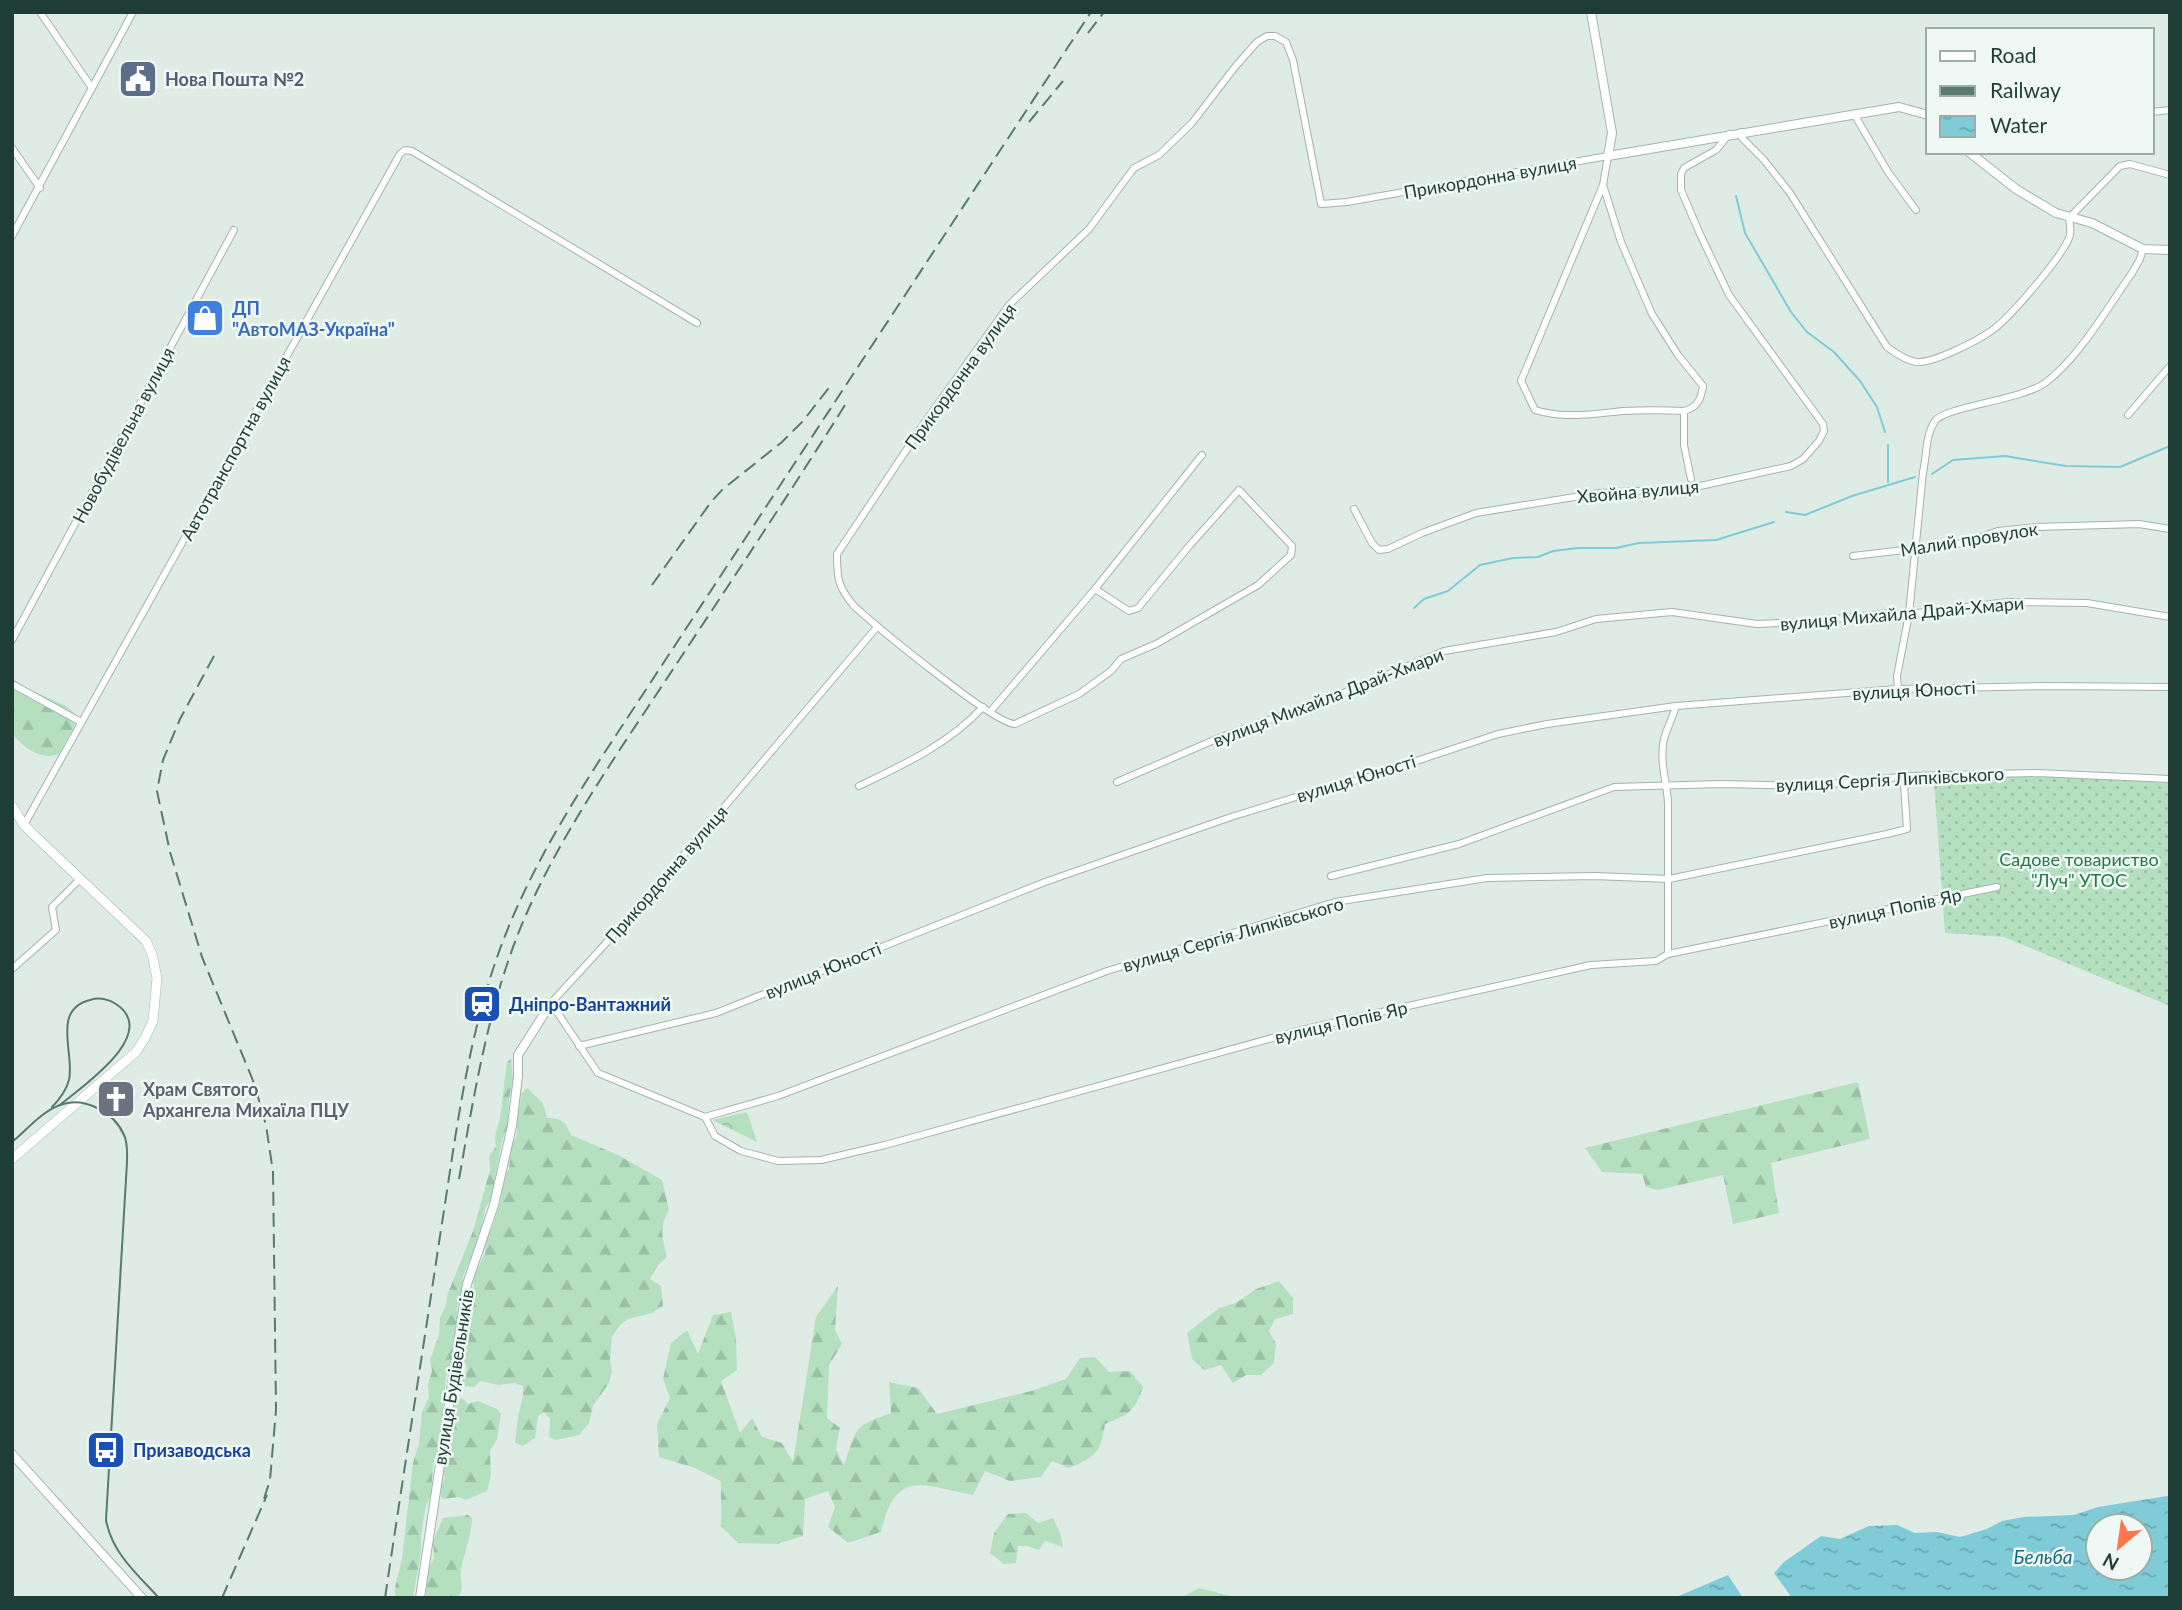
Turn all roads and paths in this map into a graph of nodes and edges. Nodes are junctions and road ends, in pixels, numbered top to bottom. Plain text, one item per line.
1 (40, 12) edge
2 (133, 12) edge
3 (1591, 12) edge
4 (92, 88) junction
5 (1854, 114) junction
6 (1926, 114) edge
7 (1741, 132) junction
8 (1730, 134) junction
9 (12, 148) edge
10 (1972, 154) edge
11 (1608, 156) junction
12 (2170, 175) edge
13 (1603, 185) junction
14 (40, 188) junction
15 (1916, 210) dead end
16 (2069, 218) junction
17 (234, 230) dead end
18 (12, 236) edge
19 (2143, 249) junction
20 (2170, 250) edge
21 (697, 323) dead end
22 (2170, 366) edge
23 (1684, 411) junction
24 (2128, 415) dead end
25 (1202, 455) dead end
26 (1691, 479) dead end
27 (1354, 509) dead end
28 (2170, 529) edge
29 (1915, 550) junction
30 (1853, 556) dead end
31 (1095, 589) junction
32 (1909, 614) junction
33 (2170, 617) edge
34 (877, 627) junction
35 (12, 640) edge
36 (12, 684) edge
37 (2170, 687) edge
38 (1898, 689) junction
39 (1676, 706) junction
40 (983, 707) junction
41 (990, 712) junction
42 (81, 722) junction
43 (1910, 776) junction
44 (2170, 779) edge
45 (1117, 782) dead end
46 (859, 786) dead end
47 (1667, 786) junction
48 (12, 806) edge
49 (24, 825) junction
50 (1331, 876) dead end
51 (81, 878) junction
52 (1669, 879) junction
53 (1997, 887) dead end
54 (1668, 954) junction
55 (12, 969) edge
56 (551, 1003) junction
57 (579, 1046) junction
58 (705, 1117) junction
59 (12, 1159) edge
60 (12, 1454) edge
61 (142, 1598) edge
62 (420, 1598) edge

1 - 4 street
2 - 4 street
3 - 11 street
4 - 14 street
5 - 6 street, Прикордонна вулиця
5 - 7 street, Прикордонна вулиця
5 - 15 street
7 - 8 street, Прикордонна вулиця
7 - 16 street
8 - 11 street, Прикордонна вулиця
8 - 27 street, Хвойна вулиця
9 - 14 street
10 - 16 street
11 - 13 street
11 - 34 street, Прикордонна вулиця
12 - 16 street
13 - 23 street
13 - 23 street
14 - 18 street
16 - 19 street
17 - 35 street, Новобудівельна вулиця
19 - 20 street
19 - 29 street
21 - 42 street, Автотранспортна вулиця
22 - 24 street
23 - 26 street
25 - 31 street
28 - 29 street, Малий провулок
29 - 30 street, Малий провулок
29 - 32 street
31 - 41 street
31 - 41 street
32 - 33 street, вулиця Михайла Драй-Хмари
32 - 38 street
32 - 45 street, вулиця Михайла Драй-Хмари
34 - 40 street
34 - 56 street, Прикордонна вулиця
36 - 42 street
37 - 38 street, вулиця Юності
38 - 39 street, вулиця Юності
39 - 47 street
39 - 57 street, вулиця Юності
40 - 41 street
40 - 46 street
42 - 49 street, Автотранспортна вулиця
43 - 44 street, вулиця Сергія Липківського
43 - 47 street, вулиця Сергія Липківського
43 - 52 street, вулиця Сергія Липківського
47 - 50 street, вулиця Сергія Липківського
47 - 52 street
48 - 49 main road
49 - 51 main road
51 - 55 street
51 - 59 main road
52 - 54 street
52 - 58 street, вулиця Сергія Липківського
53 - 54 street, вулиця Попів Яр
54 - 58 street, вулиця Попів Яр
56 - 57 street
56 - 62 street, вулиця Будівельників
57 - 58 street
60 - 61 street

